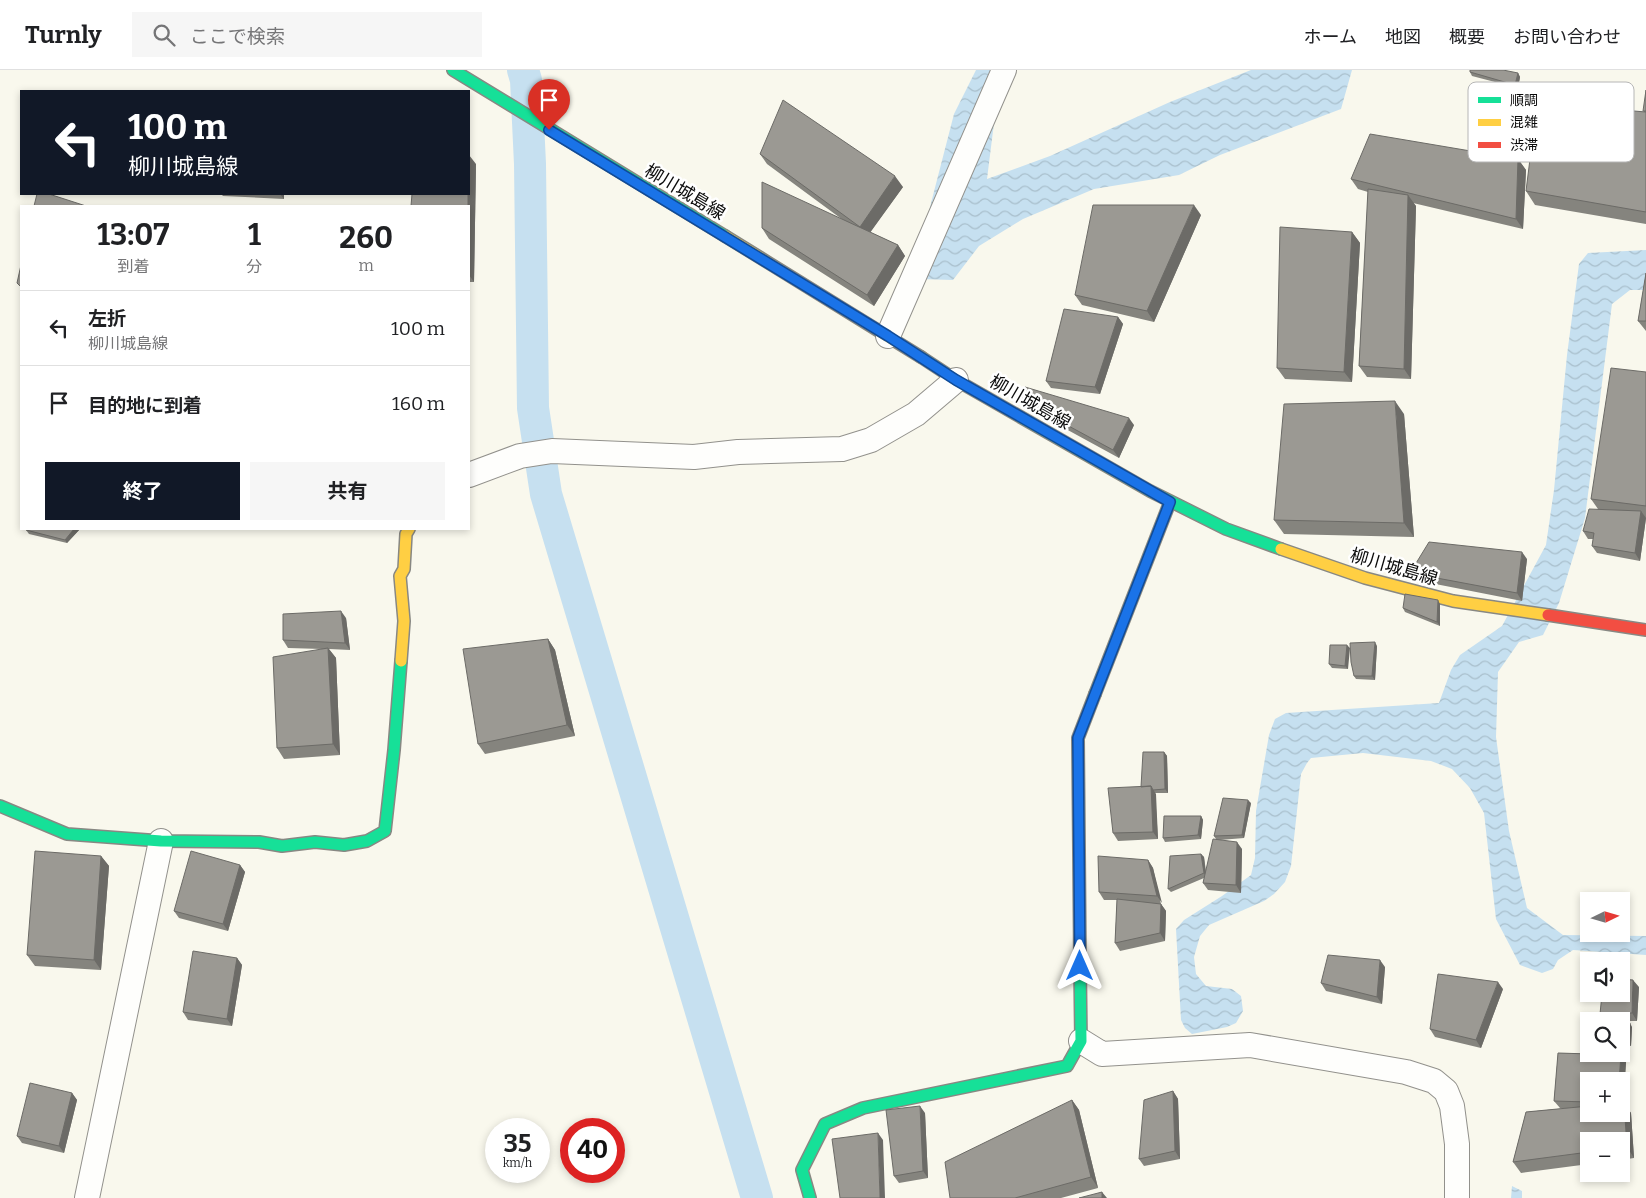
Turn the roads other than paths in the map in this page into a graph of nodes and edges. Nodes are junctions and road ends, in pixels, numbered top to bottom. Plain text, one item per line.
1 (453, 70) edge
2 (1004, 70) edge
3 (888, 336) junction
4 (956, 380) junction
5 (470, 475) edge
6 (1170, 502) junction
7 (408, 530) edge
8 (1646, 630) edge
9 (0, 806) edge
10 (161, 841) junction
11 (1081, 1041) junction
12 (87, 1198) edge
13 (810, 1198) edge
14 (1457, 1198) edge

1 - 3 street, 柳川城島線
2 - 3 street
3 - 4 street, 柳川城島線
4 - 5 street
4 - 6 street, 柳川城島線
6 - 8 street, 柳川城島線
6 - 11 street
7 - 10 street
9 - 10 street
10 - 12 street
11 - 13 street
11 - 14 street

